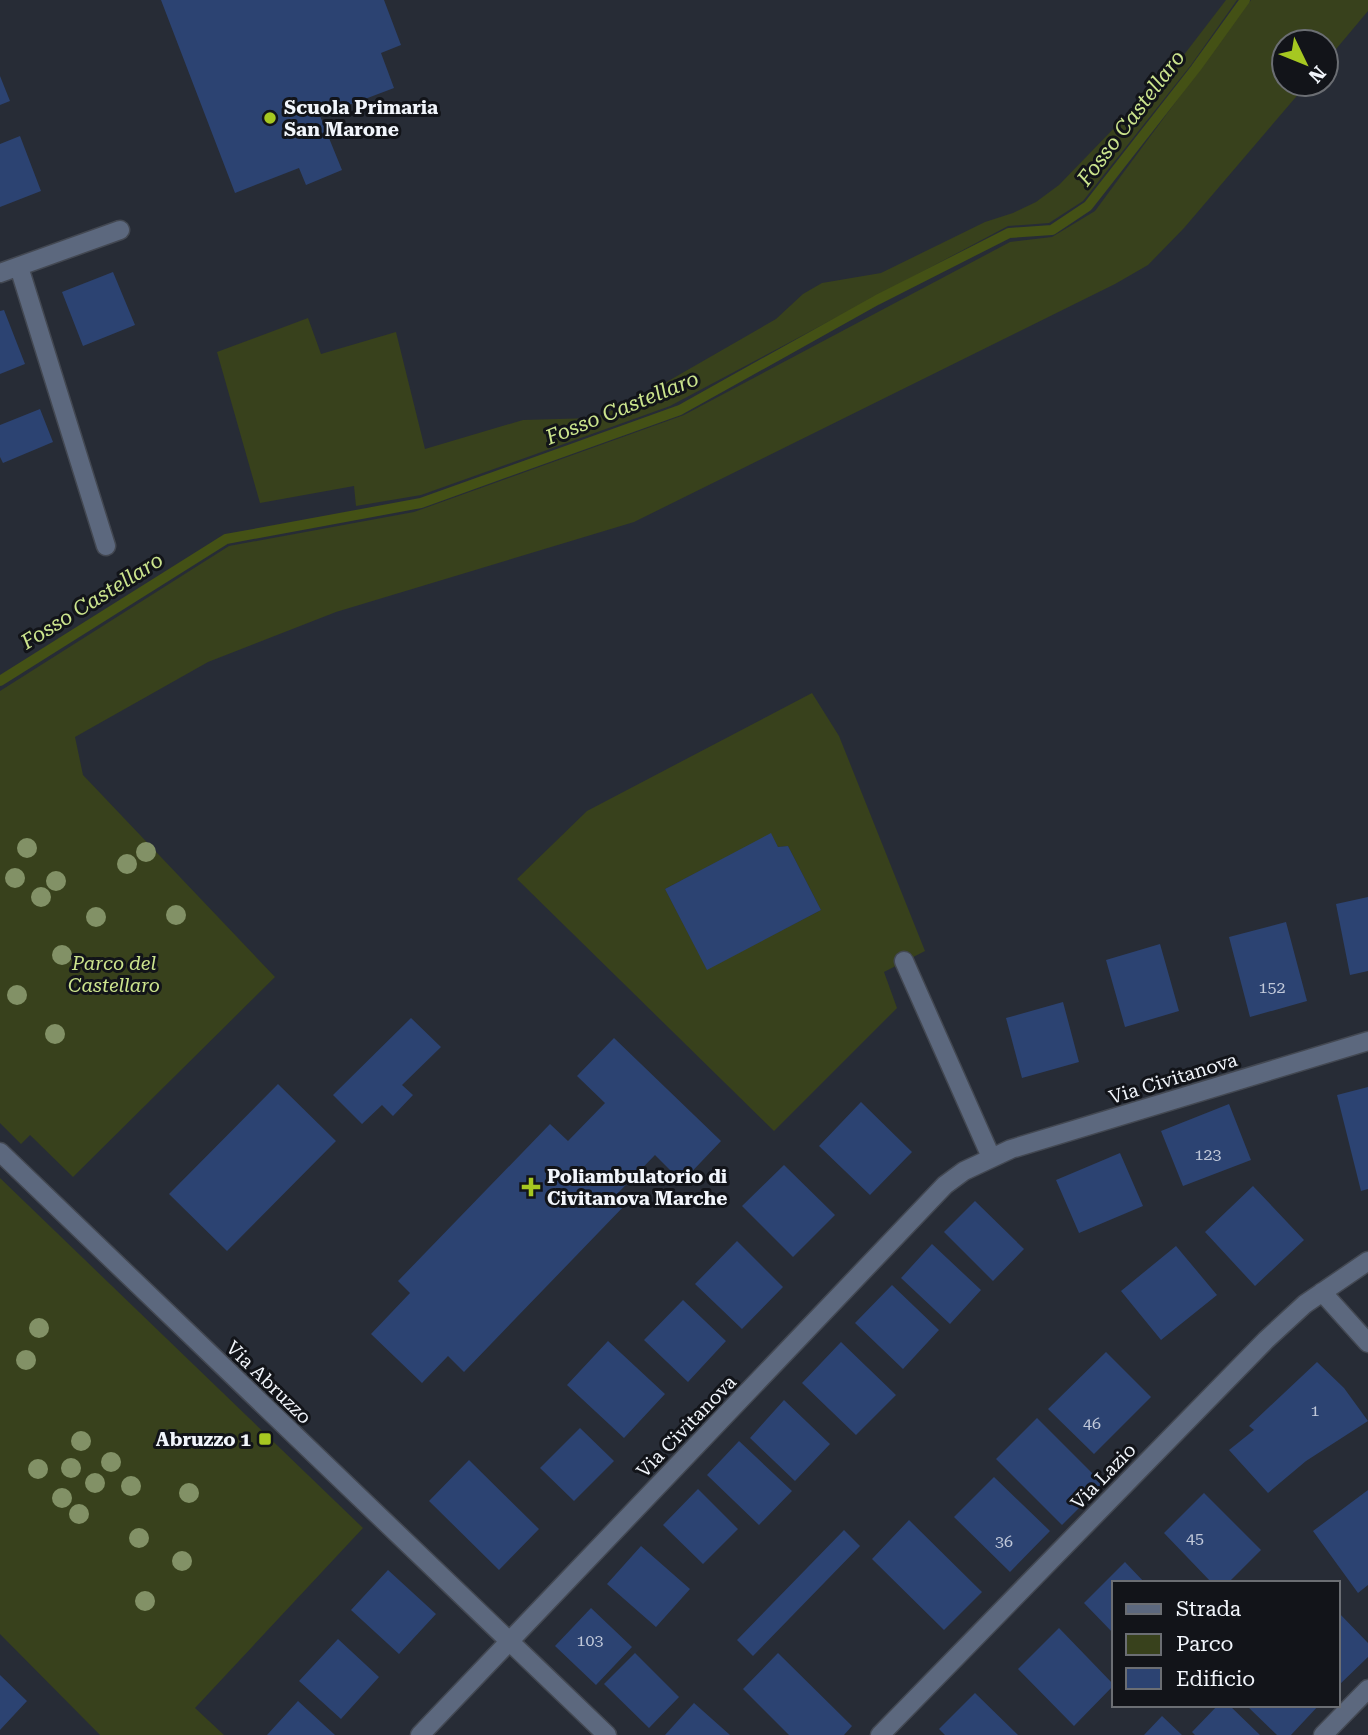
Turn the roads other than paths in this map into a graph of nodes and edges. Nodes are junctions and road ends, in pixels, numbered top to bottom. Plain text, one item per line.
1 (120, 230) dead end
2 (19, 267) junction
3 (0, 273) edge
4 (106, 546) dead end
5 (904, 961) dead end
6 (1368, 1041) edge
7 (0, 1152) edge
8 (991, 1157) junction
9 (1368, 1261) edge
10 (1321, 1292) junction
11 (1368, 1343) edge
12 (510, 1641) junction
13 (1368, 1689) edge
14 (421, 1735) edge
15 (607, 1735) edge
16 (880, 1735) edge
17 (1324, 1735) edge

1 - 2 street
2 - 3 street
2 - 4 street
5 - 8 street
6 - 8 street, Via Civitanova
7 - 12 street, Via Abruzzo
8 - 12 street, Via Civitanova
9 - 10 street, Via Lazio
10 - 11 street
10 - 16 street, Via Lazio
12 - 14 street, Via Civitanova
12 - 15 street, Via Abruzzo
13 - 17 street

